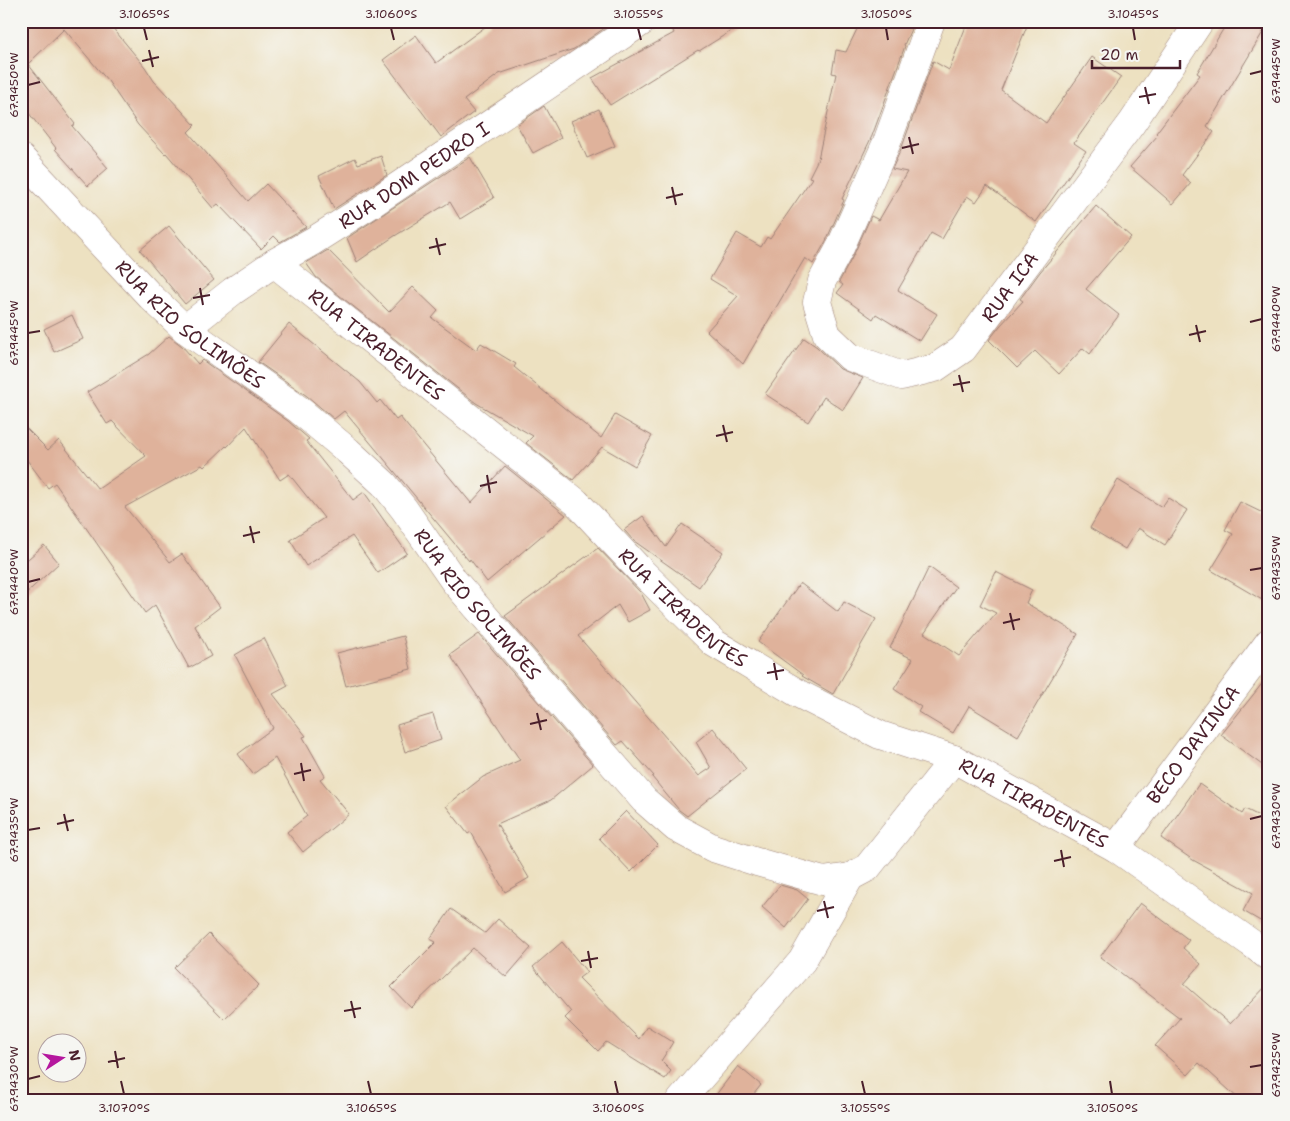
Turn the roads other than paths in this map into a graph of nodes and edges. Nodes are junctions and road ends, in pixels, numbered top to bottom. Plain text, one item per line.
1 (643, 21) edge
2 (931, 21) edge
3 (1200, 21) edge
4 (21, 158) edge
5 (274, 263) junction
6 (185, 329) junction
7 (1269, 642) edge
8 (954, 759) junction
9 (1116, 848) junction
10 (850, 877) junction
11 (1269, 957) edge
12 (680, 1100) edge

1 - 5 street, RUA DOM PEDRO I
2 - 3 street, RUA ICA
4 - 6 street, RUA RIO SOLIMÕES
5 - 6 street, RUA DOM PEDRO I
5 - 8 street, RUA TIRADENTES
6 - 10 street, RUA RIO SOLIMÕES
7 - 9 street, BECO DAVINCA
8 - 9 street, RUA TIRADENTES
8 - 10 street, RUA RIO SOLIMÕES
9 - 11 street, RUA TIRADENTES
10 - 12 street

